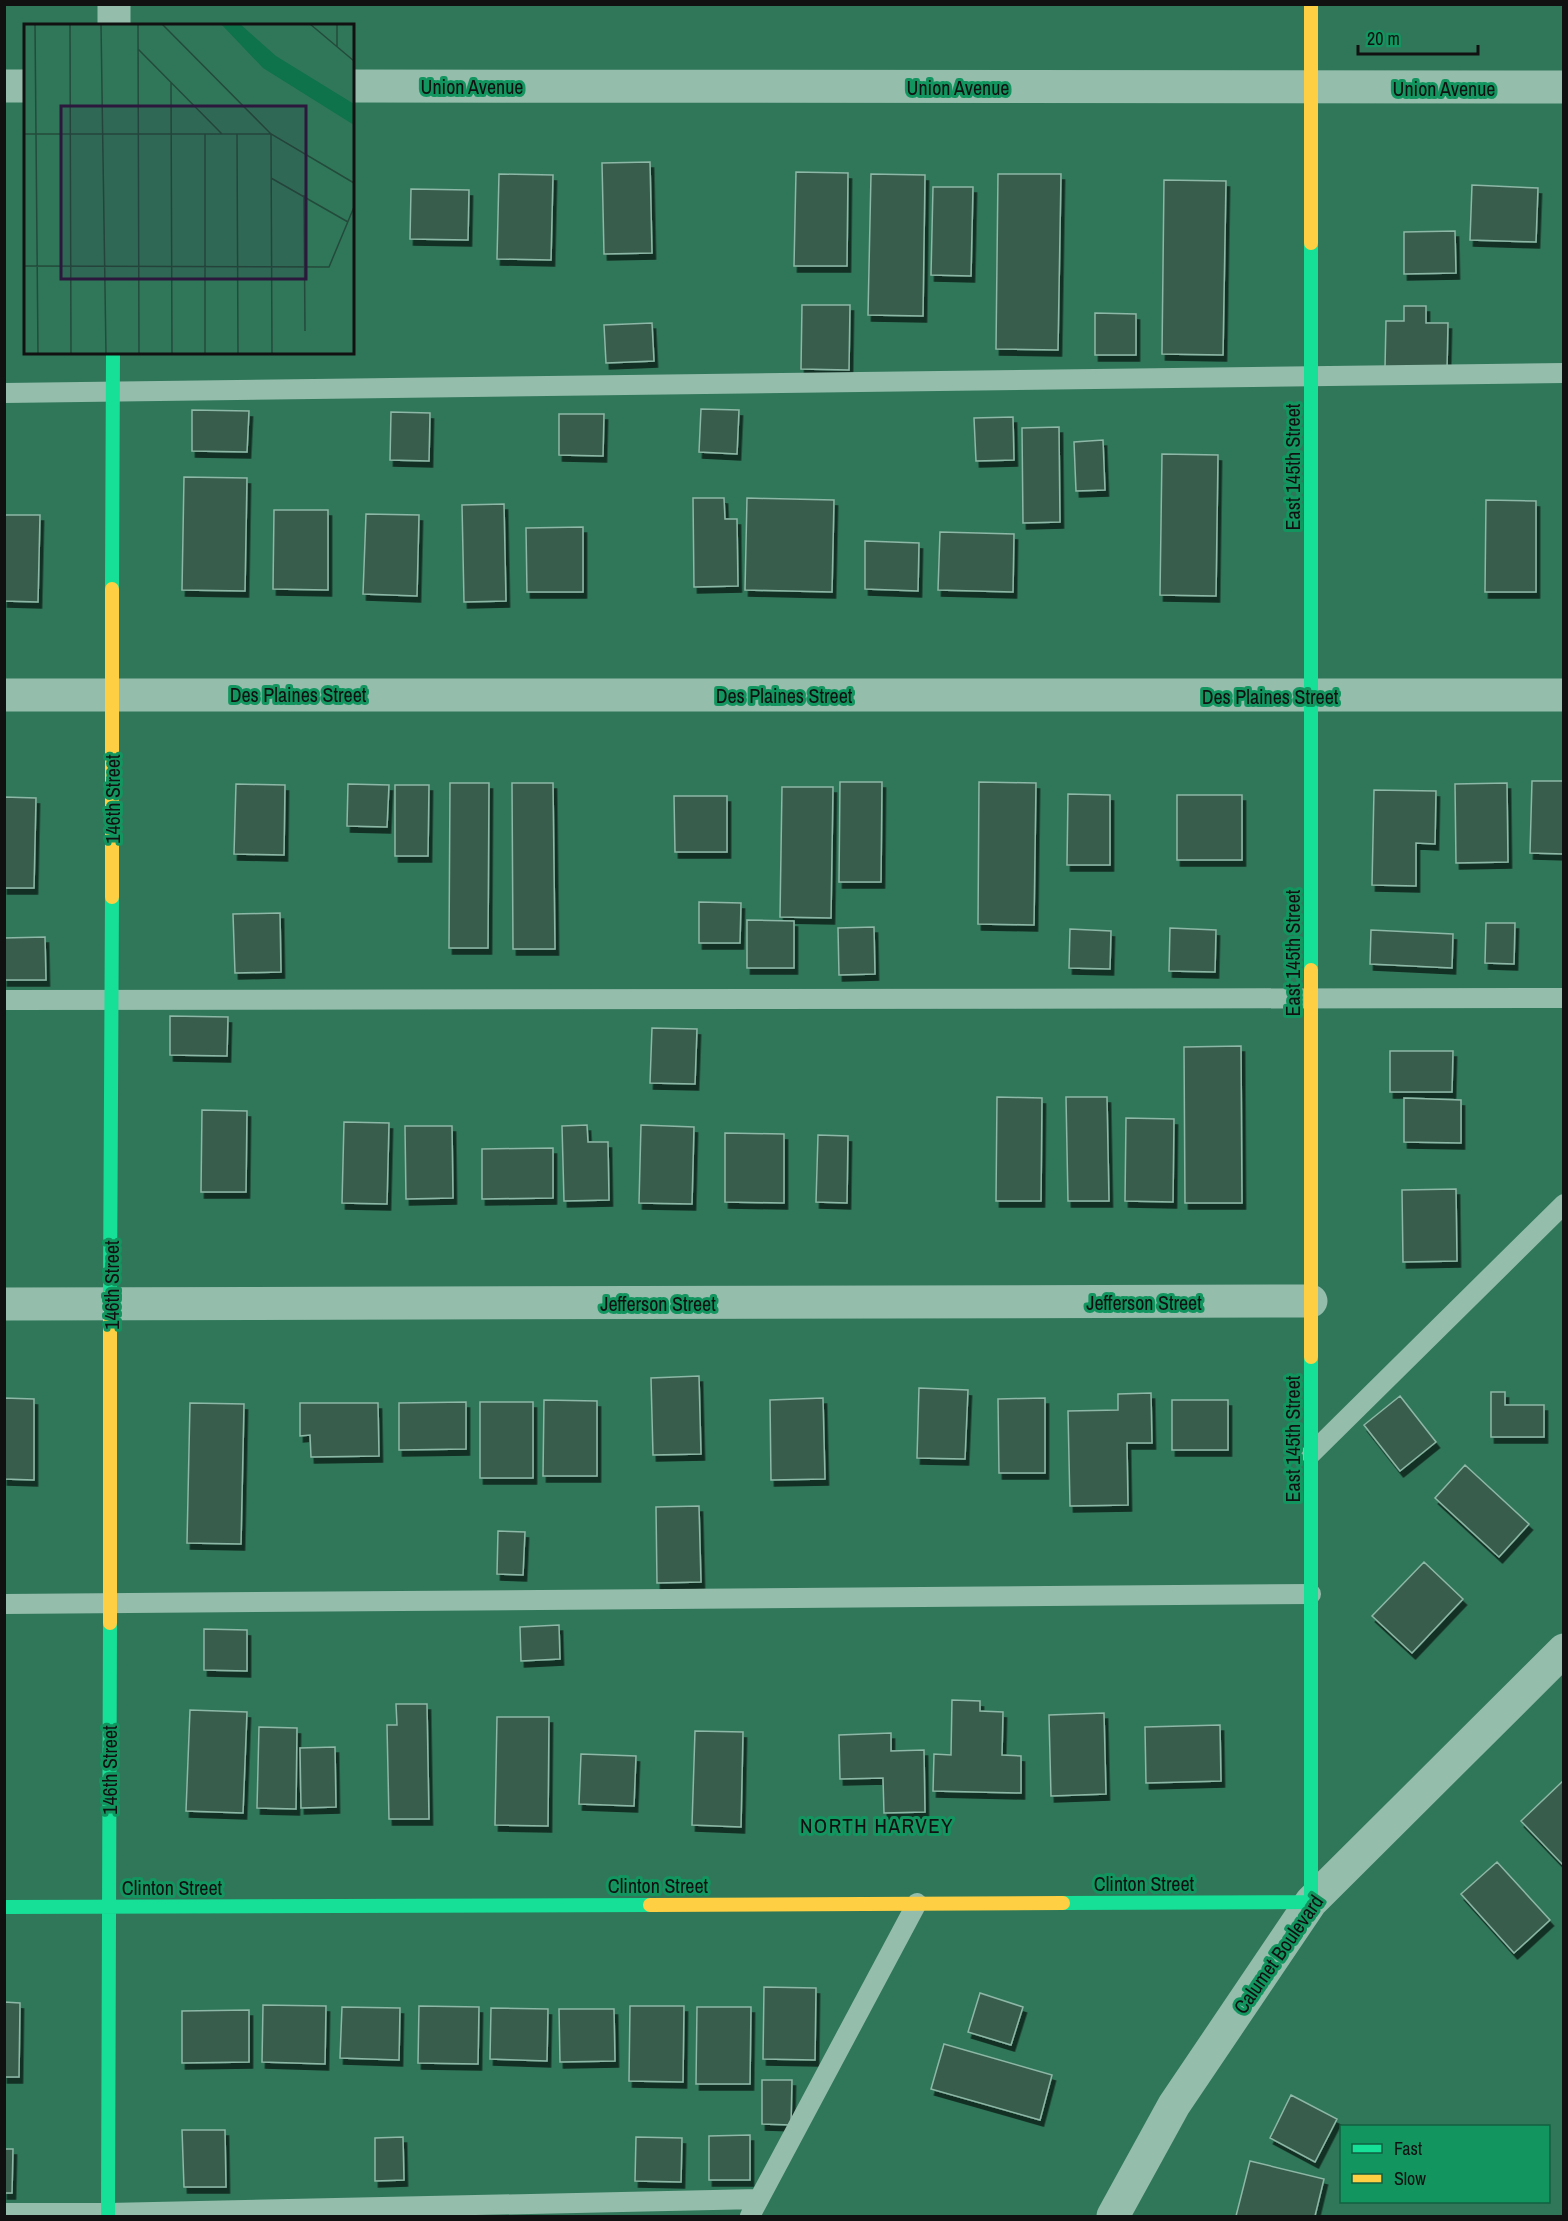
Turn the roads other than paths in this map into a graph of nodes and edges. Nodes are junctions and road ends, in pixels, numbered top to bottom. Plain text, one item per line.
1 (114, 4) edge
2 (1311, 4) edge
3 (114, 24) edge
4 (4, 86) edge
5 (24, 86) edge
6 (354, 86) edge
7 (1563, 87) edge
8 (1311, 88) junction
9 (113, 354) edge
10 (1563, 373) edge
11 (1311, 376) junction
12 (113, 391) junction
13 (4, 393) edge
14 (112, 693) junction
15 (4, 694) edge
16 (1563, 695) edge
17 (1311, 696) junction
18 (1311, 998) junction
19 (1563, 998) edge
20 (4, 1000) edge
21 (111, 1000) junction
22 (1563, 1203) edge
23 (1311, 1301) junction
24 (4, 1304) edge
25 (111, 1304) junction
26 (1311, 1454) junction
27 (1311, 1594) junction
28 (110, 1603) junction
29 (4, 1604) edge
30 (1563, 1650) edge
31 (1311, 1902) junction
32 (917, 1903) junction
33 (109, 1906) junction
34 (4, 1907) edge
35 (755, 2208) edge
36 (4, 2213) edge
37 (108, 2215) edge
38 (1113, 2217) edge

1 - 3 street
2 - 8 street, East 145th Street
4 - 5 street
6 - 8 street, Union Avenue
7 - 8 street, Union Avenue
8 - 11 street, East 145th Street
9 - 12 street, 146th Street
10 - 11 lane
11 - 12 lane
11 - 17 street, East 145th Street
12 - 13 lane
12 - 14 street, 146th Street
14 - 15 street, Des Plaines Street
14 - 17 street, Des Plaines Street
14 - 21 street, 146th Street
16 - 17 street, Des Plaines Street
17 - 18 street, East 145th Street
18 - 19 lane
18 - 21 lane
18 - 23 street, East 145th Street
20 - 21 lane
21 - 25 street, 146th Street
22 - 26 lane
23 - 25 street, Jefferson Street
23 - 26 street, East 145th Street
24 - 25 street, Jefferson Street
25 - 28 street, 146th Street
26 - 27 street, East 145th Street
27 - 28 lane
27 - 31 street, East 145th Street
28 - 29 lane
28 - 33 street, 146th Street
30 - 31 street, Calumet Boulevard
31 - 32 street, Clinton Street
31 - 38 street, Calumet Boulevard
32 - 33 street, Clinton Street
32 - 35 lane
33 - 34 street, Clinton Street
33 - 37 street, 146th Street
35 - 37 lane
36 - 37 lane

